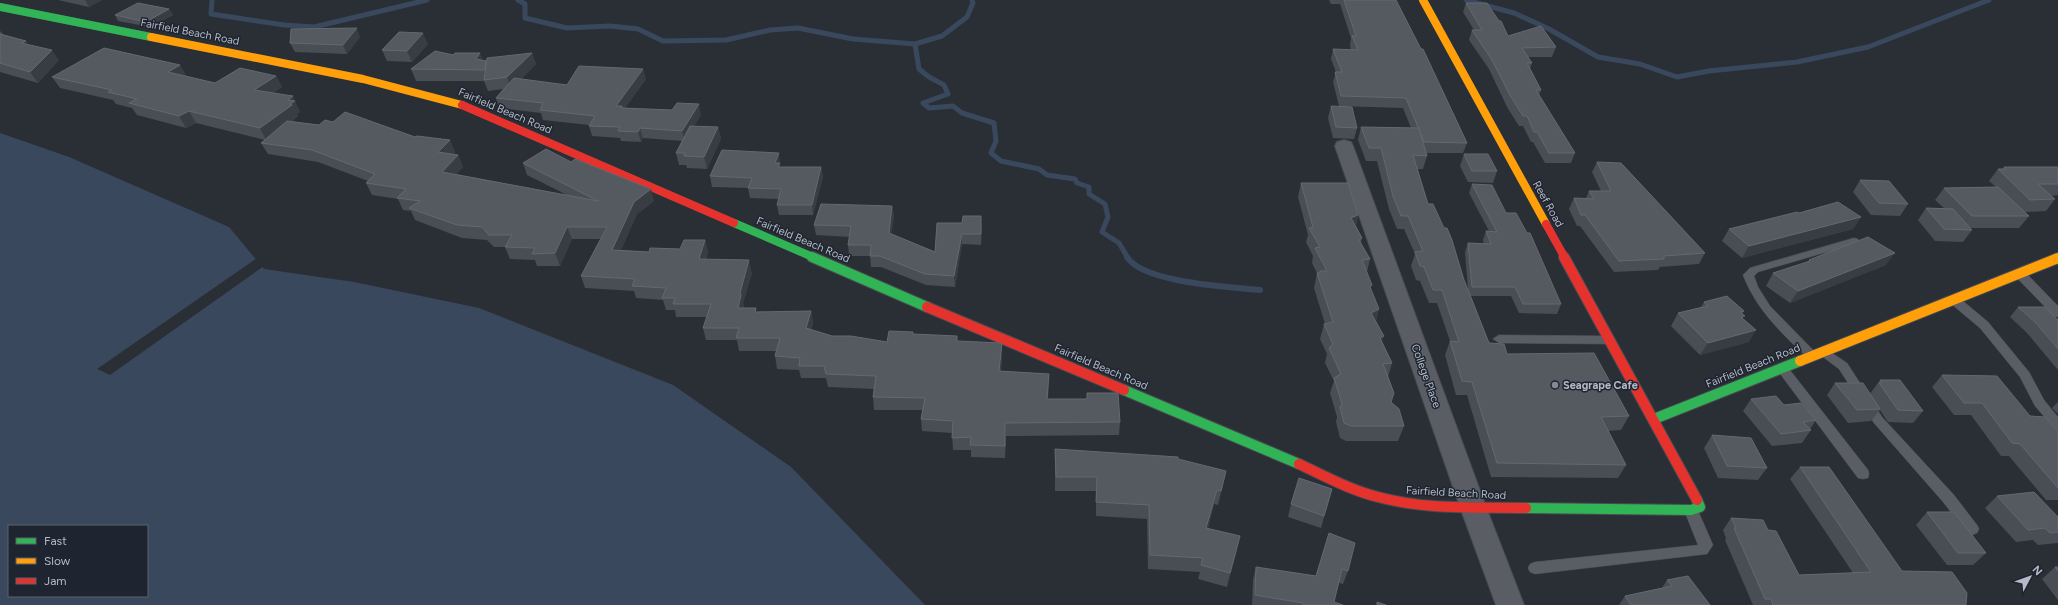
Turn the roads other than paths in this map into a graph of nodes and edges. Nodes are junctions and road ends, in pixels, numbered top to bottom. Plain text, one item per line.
1 (1423, 0) edge
2 (0, 7) edge
3 (1344, 146) dead end
4 (1854, 242) edge
5 (2058, 258) edge
6 (2019, 273) junction
7 (1953, 300) junction
8 (2058, 313) edge
9 (1499, 339) dead end
10 (1609, 340) junction
11 (1818, 353) junction
12 (1782, 368) junction
13 (1654, 419) junction
14 (2058, 425) edge
15 (1863, 474) dead end
16 (1472, 507) junction
17 (1691, 510) junction
18 (1972, 530) dead end
19 (1535, 568) dead end
20 (1510, 605) edge

1 - 10 street, Reef Road
2 - 16 street, Fairfield Beach Road
3 - 16 street, College Place
4 - 11 lane
5 - 6 street, Fairfield Beach Road
6 - 7 street, Fairfield Beach Road
6 - 8 lane
7 - 11 street, Fairfield Beach Road
7 - 14 lane
9 - 10 lane
10 - 13 street, Reef Road
11 - 12 street, Fairfield Beach Road
11 - 18 lane
12 - 13 street, Fairfield Beach Road
12 - 15 lane
13 - 17 street
16 - 17 street, Fairfield Beach Road
16 - 20 street, College Place
17 - 19 lane

